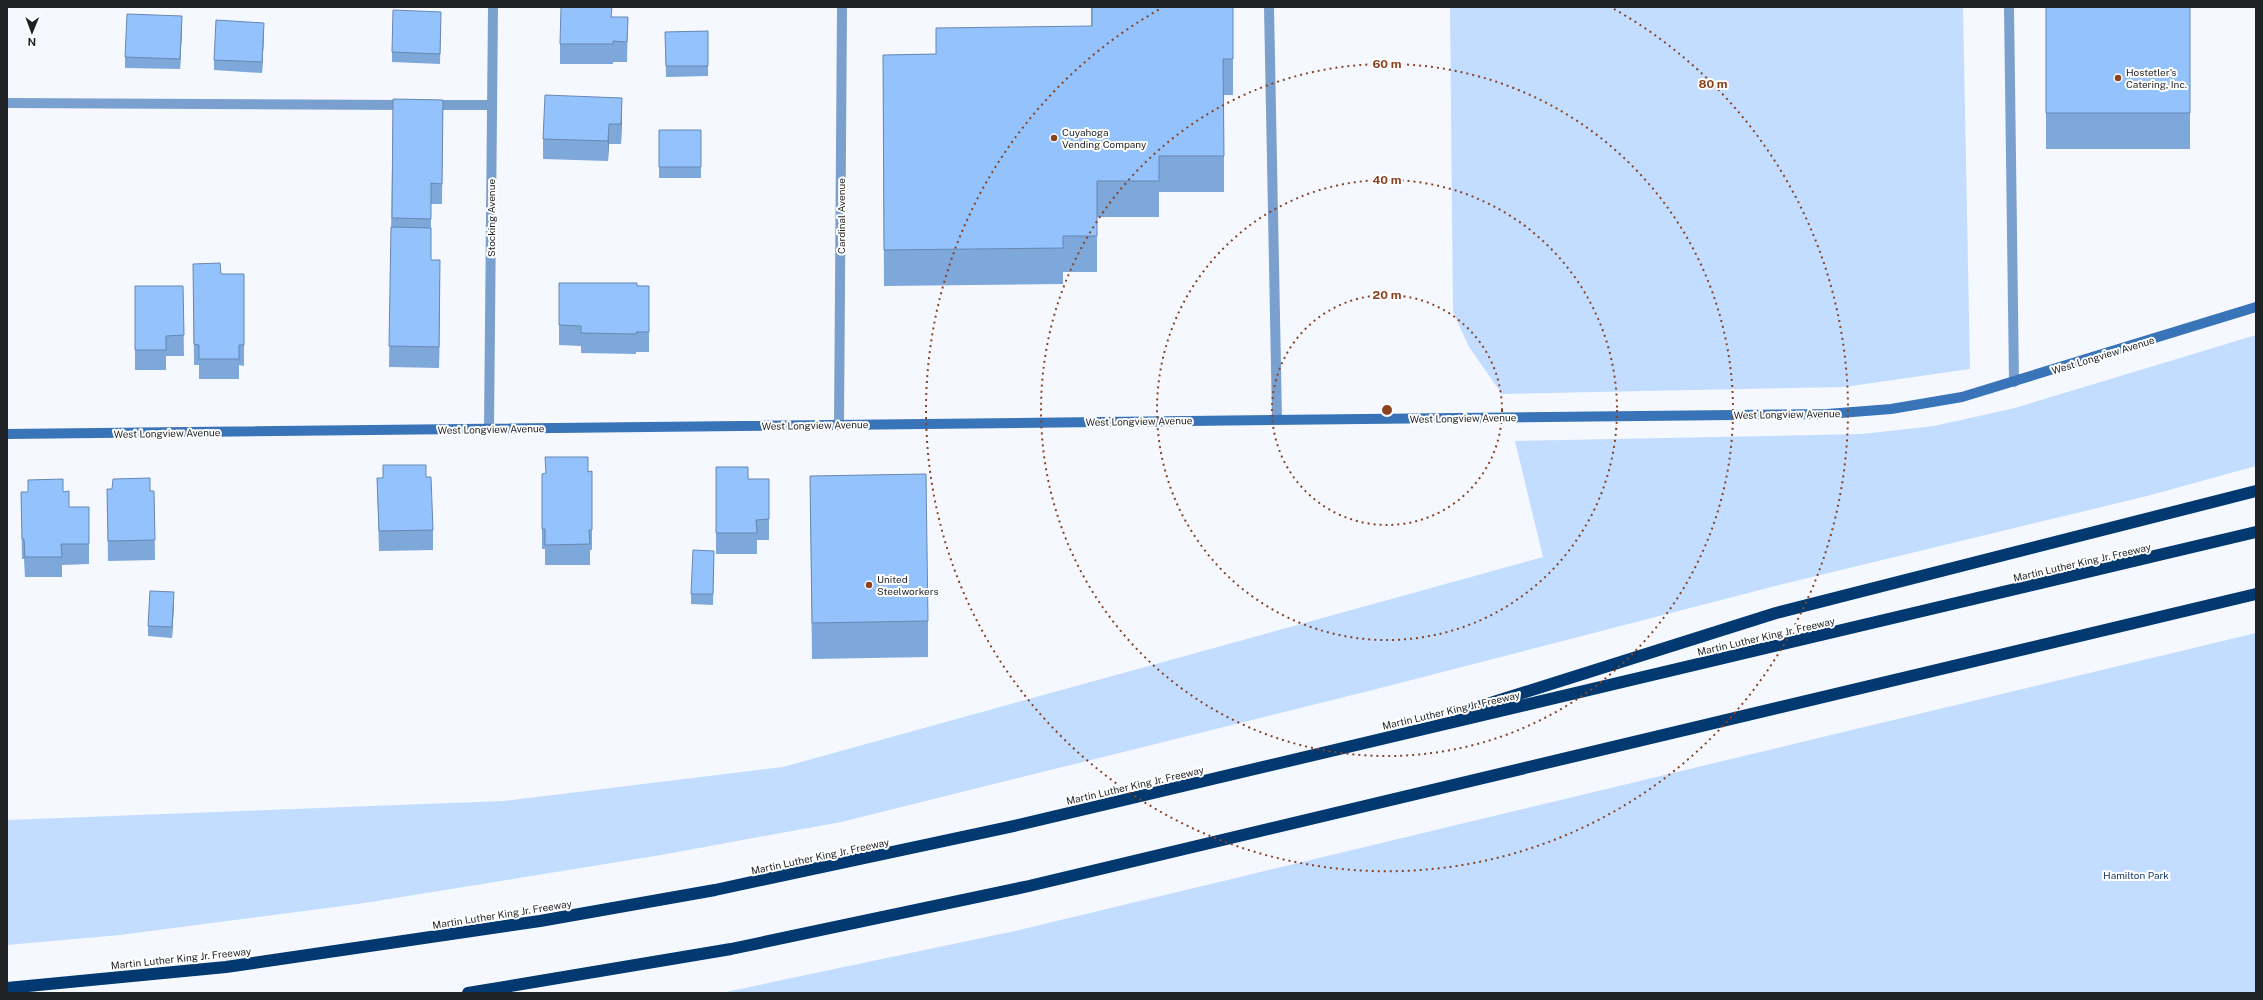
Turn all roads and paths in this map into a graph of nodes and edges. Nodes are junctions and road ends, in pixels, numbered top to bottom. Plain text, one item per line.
1 (492, 7) edge
2 (842, 7) edge
3 (1270, 7) edge
4 (2009, 7) edge
5 (7, 103) edge
6 (492, 105) junction
7 (2256, 307) edge
8 (2014, 382) junction
9 (1277, 419) junction
10 (839, 424) junction
11 (489, 429) junction
12 (7, 434) edge
13 (2256, 491) edge
14 (2256, 532) edge
15 (2256, 594) edge
16 (1367, 742) junction
17 (7, 988) edge
18 (468, 993) edge

1 - 6 street, Stocking Avenue
2 - 10 street, Cardinal Avenue
3 - 9 street
4 - 8 street
5 - 6 street
6 - 11 street, Stocking Avenue
7 - 8 street, West Longview Avenue
8 - 9 street, West Longview Avenue
9 - 10 street, West Longview Avenue
10 - 11 street, West Longview Avenue
11 - 12 street, West Longview Avenue
13 - 16 highway
14 - 16 highway, Martin Luther King Jr. Freeway
15 - 18 highway
16 - 17 highway, Martin Luther King Jr. Freeway

